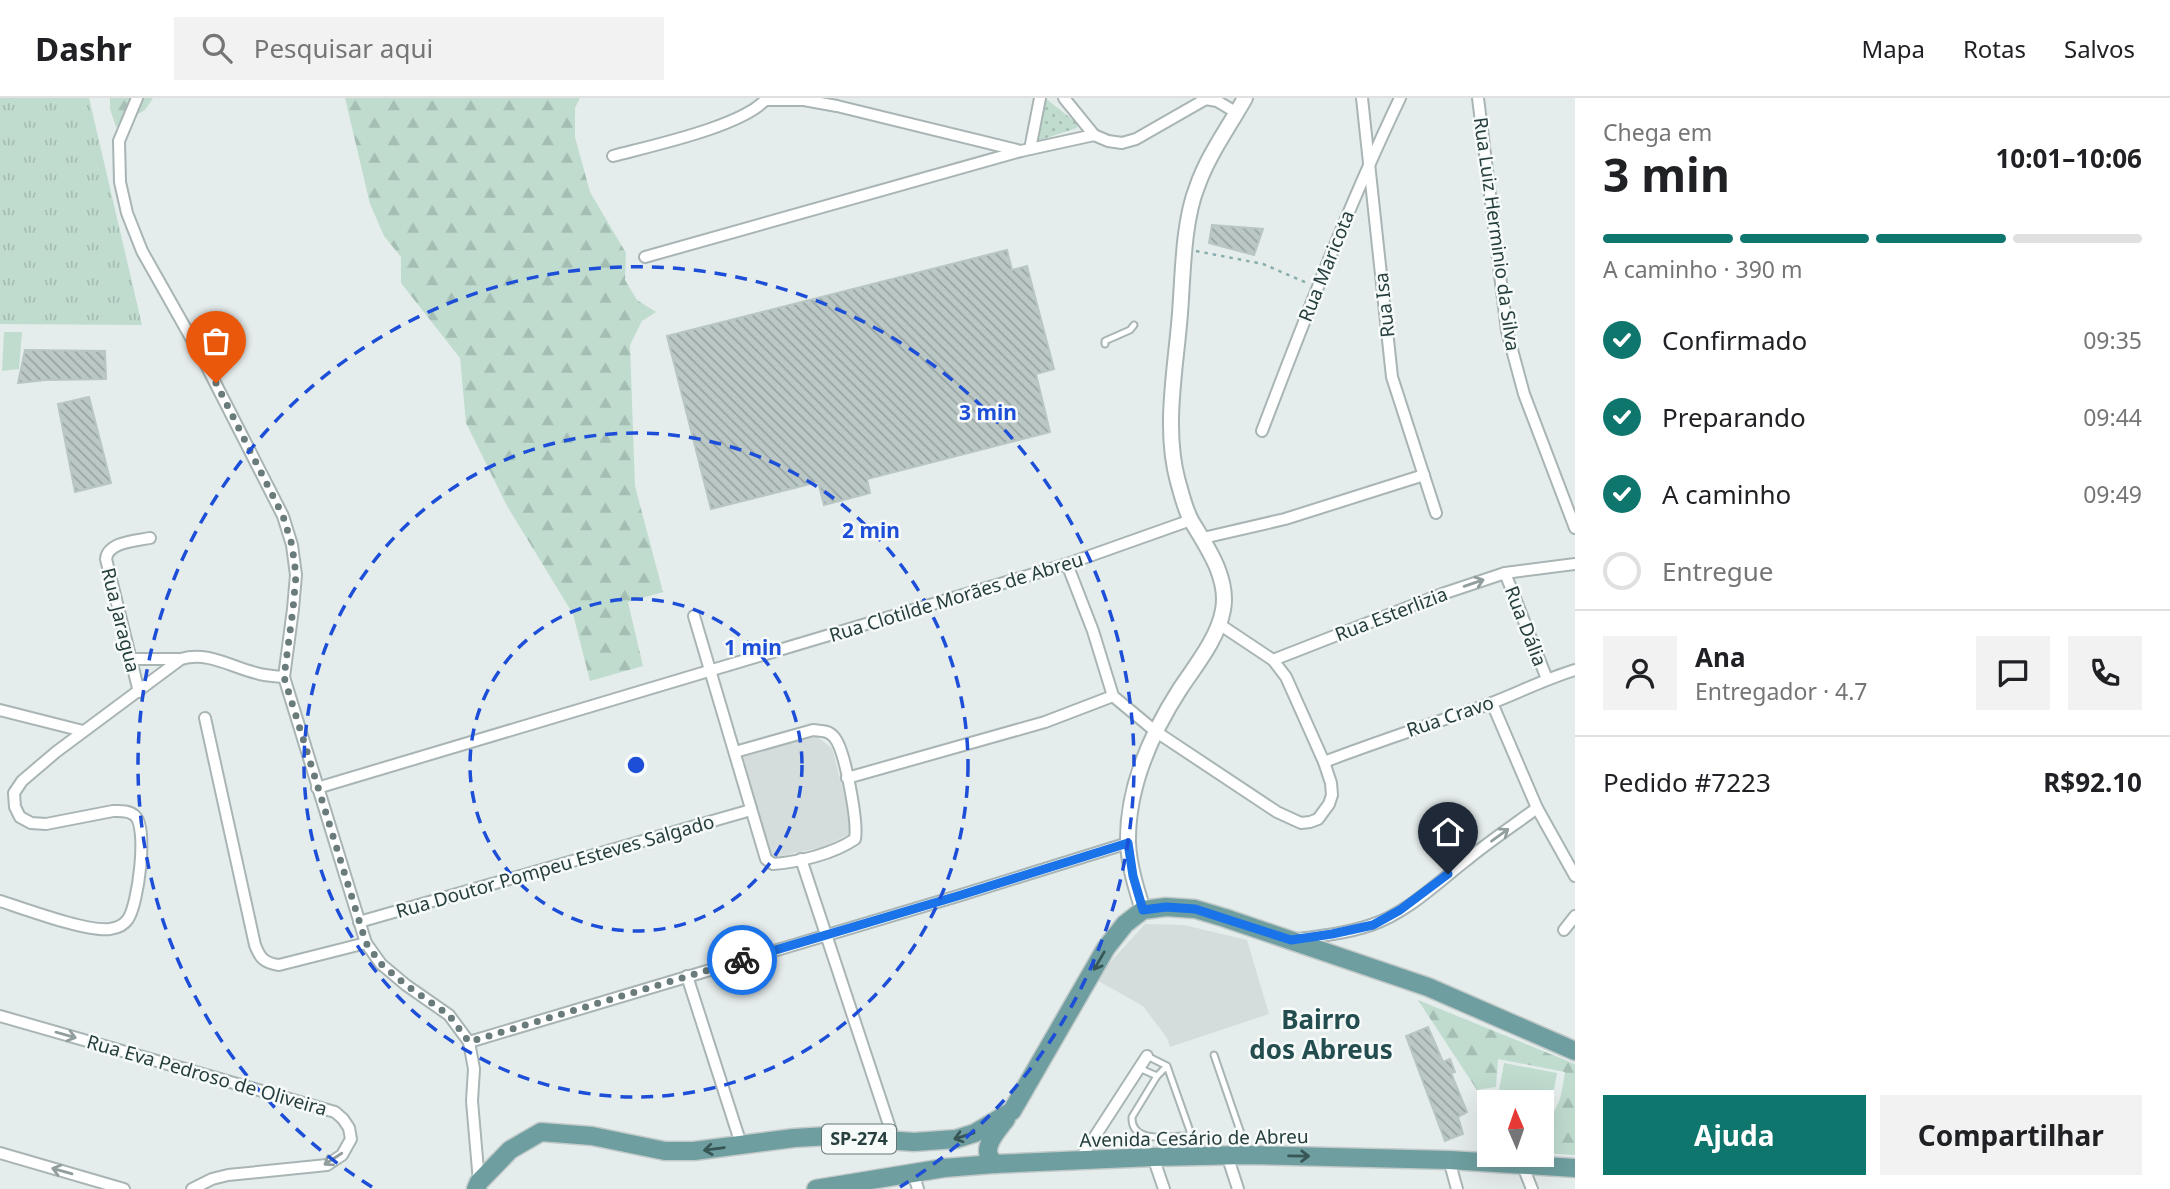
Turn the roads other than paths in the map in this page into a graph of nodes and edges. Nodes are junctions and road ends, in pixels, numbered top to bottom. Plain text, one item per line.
1 (136, 98) edge
2 (1040, 98) edge
3 (1063, 98) edge
4 (1245, 98) edge
5 (1362, 98) edge
6 (1400, 98) edge
7 (1478, 98) edge
8 (767, 99) edge
9 (1237, 113) junction
10 (1094, 135) junction
11 (1026, 150) junction
12 (612, 156) dead end
13 (1368, 165) junction
14 (645, 257) dead end
15 (1133, 325) dead end
16 (1105, 344) dead end
17 (1262, 431) dead end
18 (1424, 475) junction
19 (1436, 513) dead end
20 (1191, 520) junction
21 (1575, 528) edge
22 (150, 538) dead end
23 (1203, 538) junction
24 (1067, 564) junction
25 (1575, 564) edge
26 (1505, 573) junction
27 (694, 616) dead end
28 (1219, 624) junction
29 (131, 659) junction
30 (181, 659) junction
31 (1273, 660) junction
32 (1575, 670) edge
33 (711, 671) junction
34 (284, 677) junction
35 (1547, 679) junction
36 (139, 692) junction
37 (1113, 696) junction
38 (1492, 702) junction
39 (0, 710) edge
40 (205, 719) dead end
41 (83, 731) junction
42 (1155, 731) junction
43 (735, 752) junction
44 (1324, 762) junction
45 (847, 778) junction
46 (317, 788) junction
47 (1537, 808) junction
48 (751, 810) junction
49 (1128, 843) junction
50 (801, 859) junction
51 (1575, 876) edge
52 (0, 901) edge
53 (1143, 910) junction
54 (1575, 916) edge
55 (359, 922) junction
56 (1564, 930) dead end
57 (825, 935) junction
58 (1291, 940) junction
59 (366, 943) junction
60 (687, 976) junction
61 (0, 1016) edge
62 (469, 1042) junction
63 (1575, 1051) edge
64 (1214, 1055) dead end
65 (1147, 1056) joint
66 (1167, 1066) junction
67 (1139, 1068) junction
68 (1157, 1076) junction
69 (1012, 1111) junction
70 (894, 1140) junction
71 (741, 1144) junction
72 (0, 1153) edge
73 (1227, 1155) junction
74 (1248, 1155) junction
75 (1153, 1157) junction
76 (1449, 1160) junction
77 (1079, 1161) junction
78 (1477, 1162) edge
79 (996, 1164) junction
80 (1554, 1166) edge
81 (1523, 1167) edge
82 (1575, 1168) edge
83 (915, 1181) edge
84 (477, 1187) edge
85 (124, 1189) edge
86 (192, 1189) edge
87 (816, 1189) edge
88 (1164, 1189) edge
89 (1238, 1189) edge
90 (1457, 1189) edge
91 (1532, 1189) edge

1 - 34 street
2 - 11 street
3 - 10 street
4 - 9 street
5 - 13 street, Rua Maricota
6 - 13 street
7 - 21 street, Rua Luiz Herminio da Silva
8 - 11 street
8 - 12 street
9 - 10 street
9 - 20 street
10 - 11 street
11 - 14 street
13 - 17 street, Rua Maricota
13 - 18 street, Rua Isa
15 - 16 lane
18 - 19 street, Rua Isa
18 - 23 street
20 - 23 street
20 - 24 street, Rua Clotilde Morães de Abreu
22 - 29 street, Rua Jaragua
23 - 28 street
24 - 33 street, Rua Clotilde Morães de Abreu
24 - 37 street
25 - 26 street, Rua Esterlizia
31 -> 26 street, Rua Esterlizia
26 - 35 street, Rua Dália
27 - 33 street
28 - 31 street
28 - 42 street
29 - 30 street
29 - 36 street, Rua Jaragua
30 - 34 street
30 - 36 street
31 - 44 street
32 - 35 street, Rua Cravo
33 - 43 street
33 - 46 street, Rua Clotilde Morães de Abreu
34 - 46 street
35 - 38 street, Rua Cravo
36 - 41 street
37 - 42 street
37 - 45 street
38 - 44 street, Rua Cravo
38 - 47 street
39 - 41 street
40 - 59 street
41 - 52 street
42 - 44 street
42 - 49 street
43 - 45 street
43 - 48 street
45 - 50 street
46 - 55 street
47 - 51 street
58 -> 47 street
48 - 50 street
48 - 55 street, Rua Doutor Pompeu Esteves Salgado
49 - 53 street
49 - 57 street
50 - 57 street
53 - 58 main road
53 -> 69 main road, SP-274
54 - 56 street
55 - 59 street
57 - 60 street
57 - 70 street
58 - 63 main road
59 - 62 street
60 - 62 street
60 - 71 street
61 -> 86 street, Rua Eva Pedroso de Oliveira
62 - 84 street
64 - 74 lane
65 - 66 lane
65 - 67 street
66 - 68 lane
66 - 68 lane
67 - 68 lane
67 - 77 street
69 -> 70 main road, SP-274
69 - 79 main road
70 - 71 main road, SP-274
71 -> 84 main road, SP-274
85 -> 72 street
73 - 74 main road, Avenida Cesário de Abreu
73 - 75 main road, Avenida Cesário de Abreu
73 - 89 street
74 -> 76 main road, Avenida Cesário de Abreu
75 - 77 main road, Avenida Cesário de Abreu
75 - 88 street
76 - 78 main road, Avenida Cesário de Abreu
76 - 90 street
77 - 79 main road, Avenida Cesário de Abreu
79 - 83 main road, Avenida Cesário de Abreu
80 - 82 main road, Avenida Cesário de Abreu
81 - 91 street
83 - 87 main road, Avenida Cesário de Abreu

